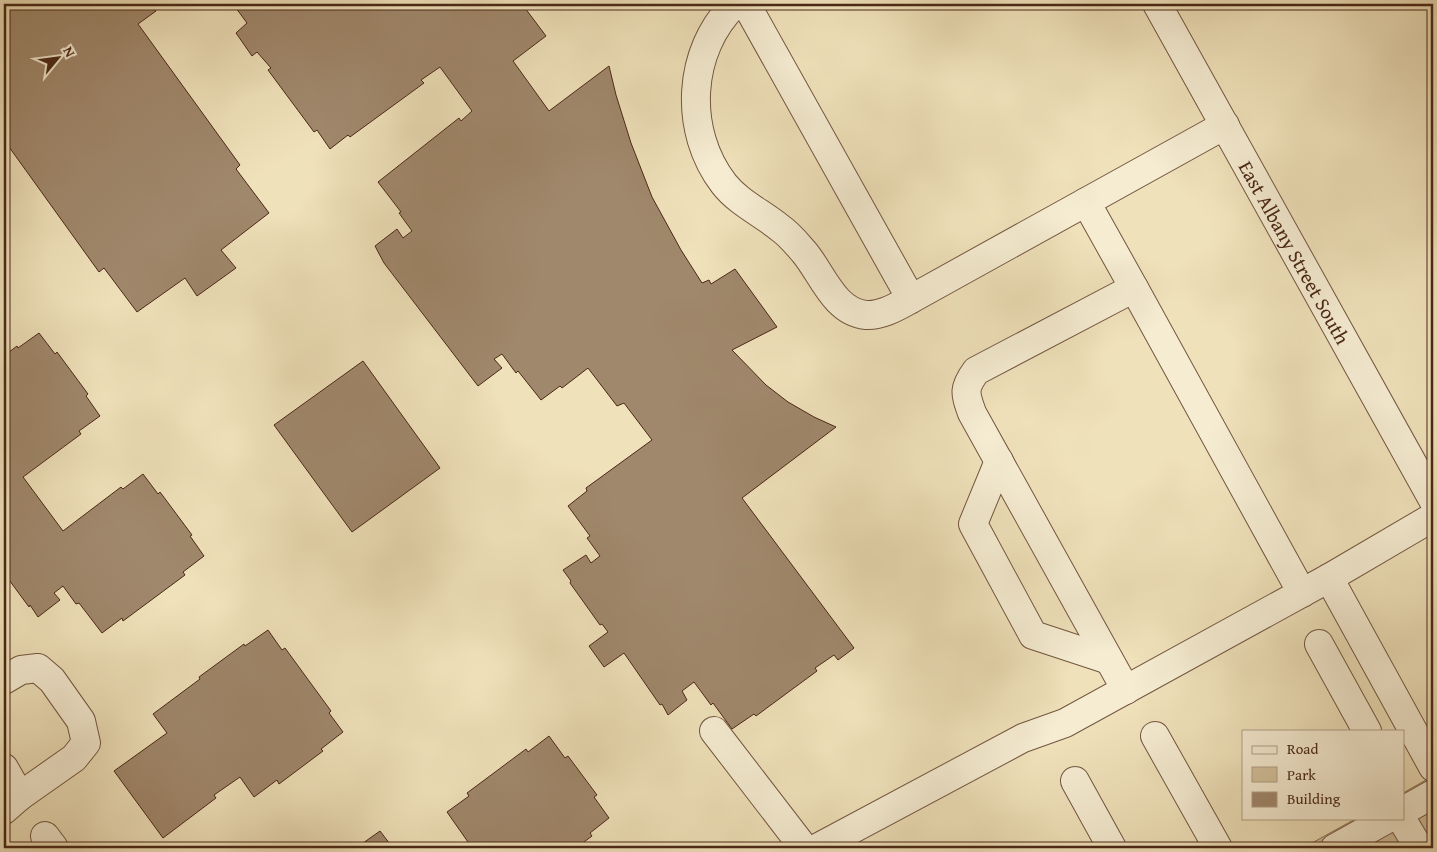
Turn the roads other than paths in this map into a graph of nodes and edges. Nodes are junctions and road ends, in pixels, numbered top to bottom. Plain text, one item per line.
1 (735, 4) edge
2 (746, 4) edge
3 (1157, 4) edge
4 (1226, 125) junction
5 (1086, 202) junction
6 (1134, 288) junction
7 (912, 299) junction
8 (999, 461) junction
9 (1433, 500) edge
10 (1433, 517) edge
11 (1329, 578) junction
12 (1302, 593) junction
13 (1319, 644) dead end
14 (1109, 660) junction
15 (4, 680) edge
16 (1126, 690) junction
17 (714, 730) dead end
18 (1366, 730) edge
19 (1155, 736) dead end
20 (1433, 767) edge
21 (4, 768) edge
22 (1075, 781) dead end
23 (1433, 794) edge
24 (12, 803) edge
25 (1404, 809) edge
26 (1385, 820) edge
27 (1403, 820) edge
28 (817, 848) edge
29 (1112, 848) edge
30 (1218, 848) edge
31 (1335, 848) edge
32 (1419, 848) edge

1 - 7 street
2 - 7 street
3 - 4 street, East Albany Street South
4 - 5 street
4 - 9 street, East Albany Street South
5 - 6 street
5 - 7 street
6 - 8 street
6 - 12 street
8 - 14 street
8 - 14 street
10 - 11 street
11 - 12 street
11 - 20 street
12 - 16 street
13 - 18 street
14 - 16 street
15 - 24 street
16 - 28 street
17 - 28 street
19 - 30 street
21 - 24 street
22 - 29 street
23 - 25 street
26 - 31 street
27 - 32 street

